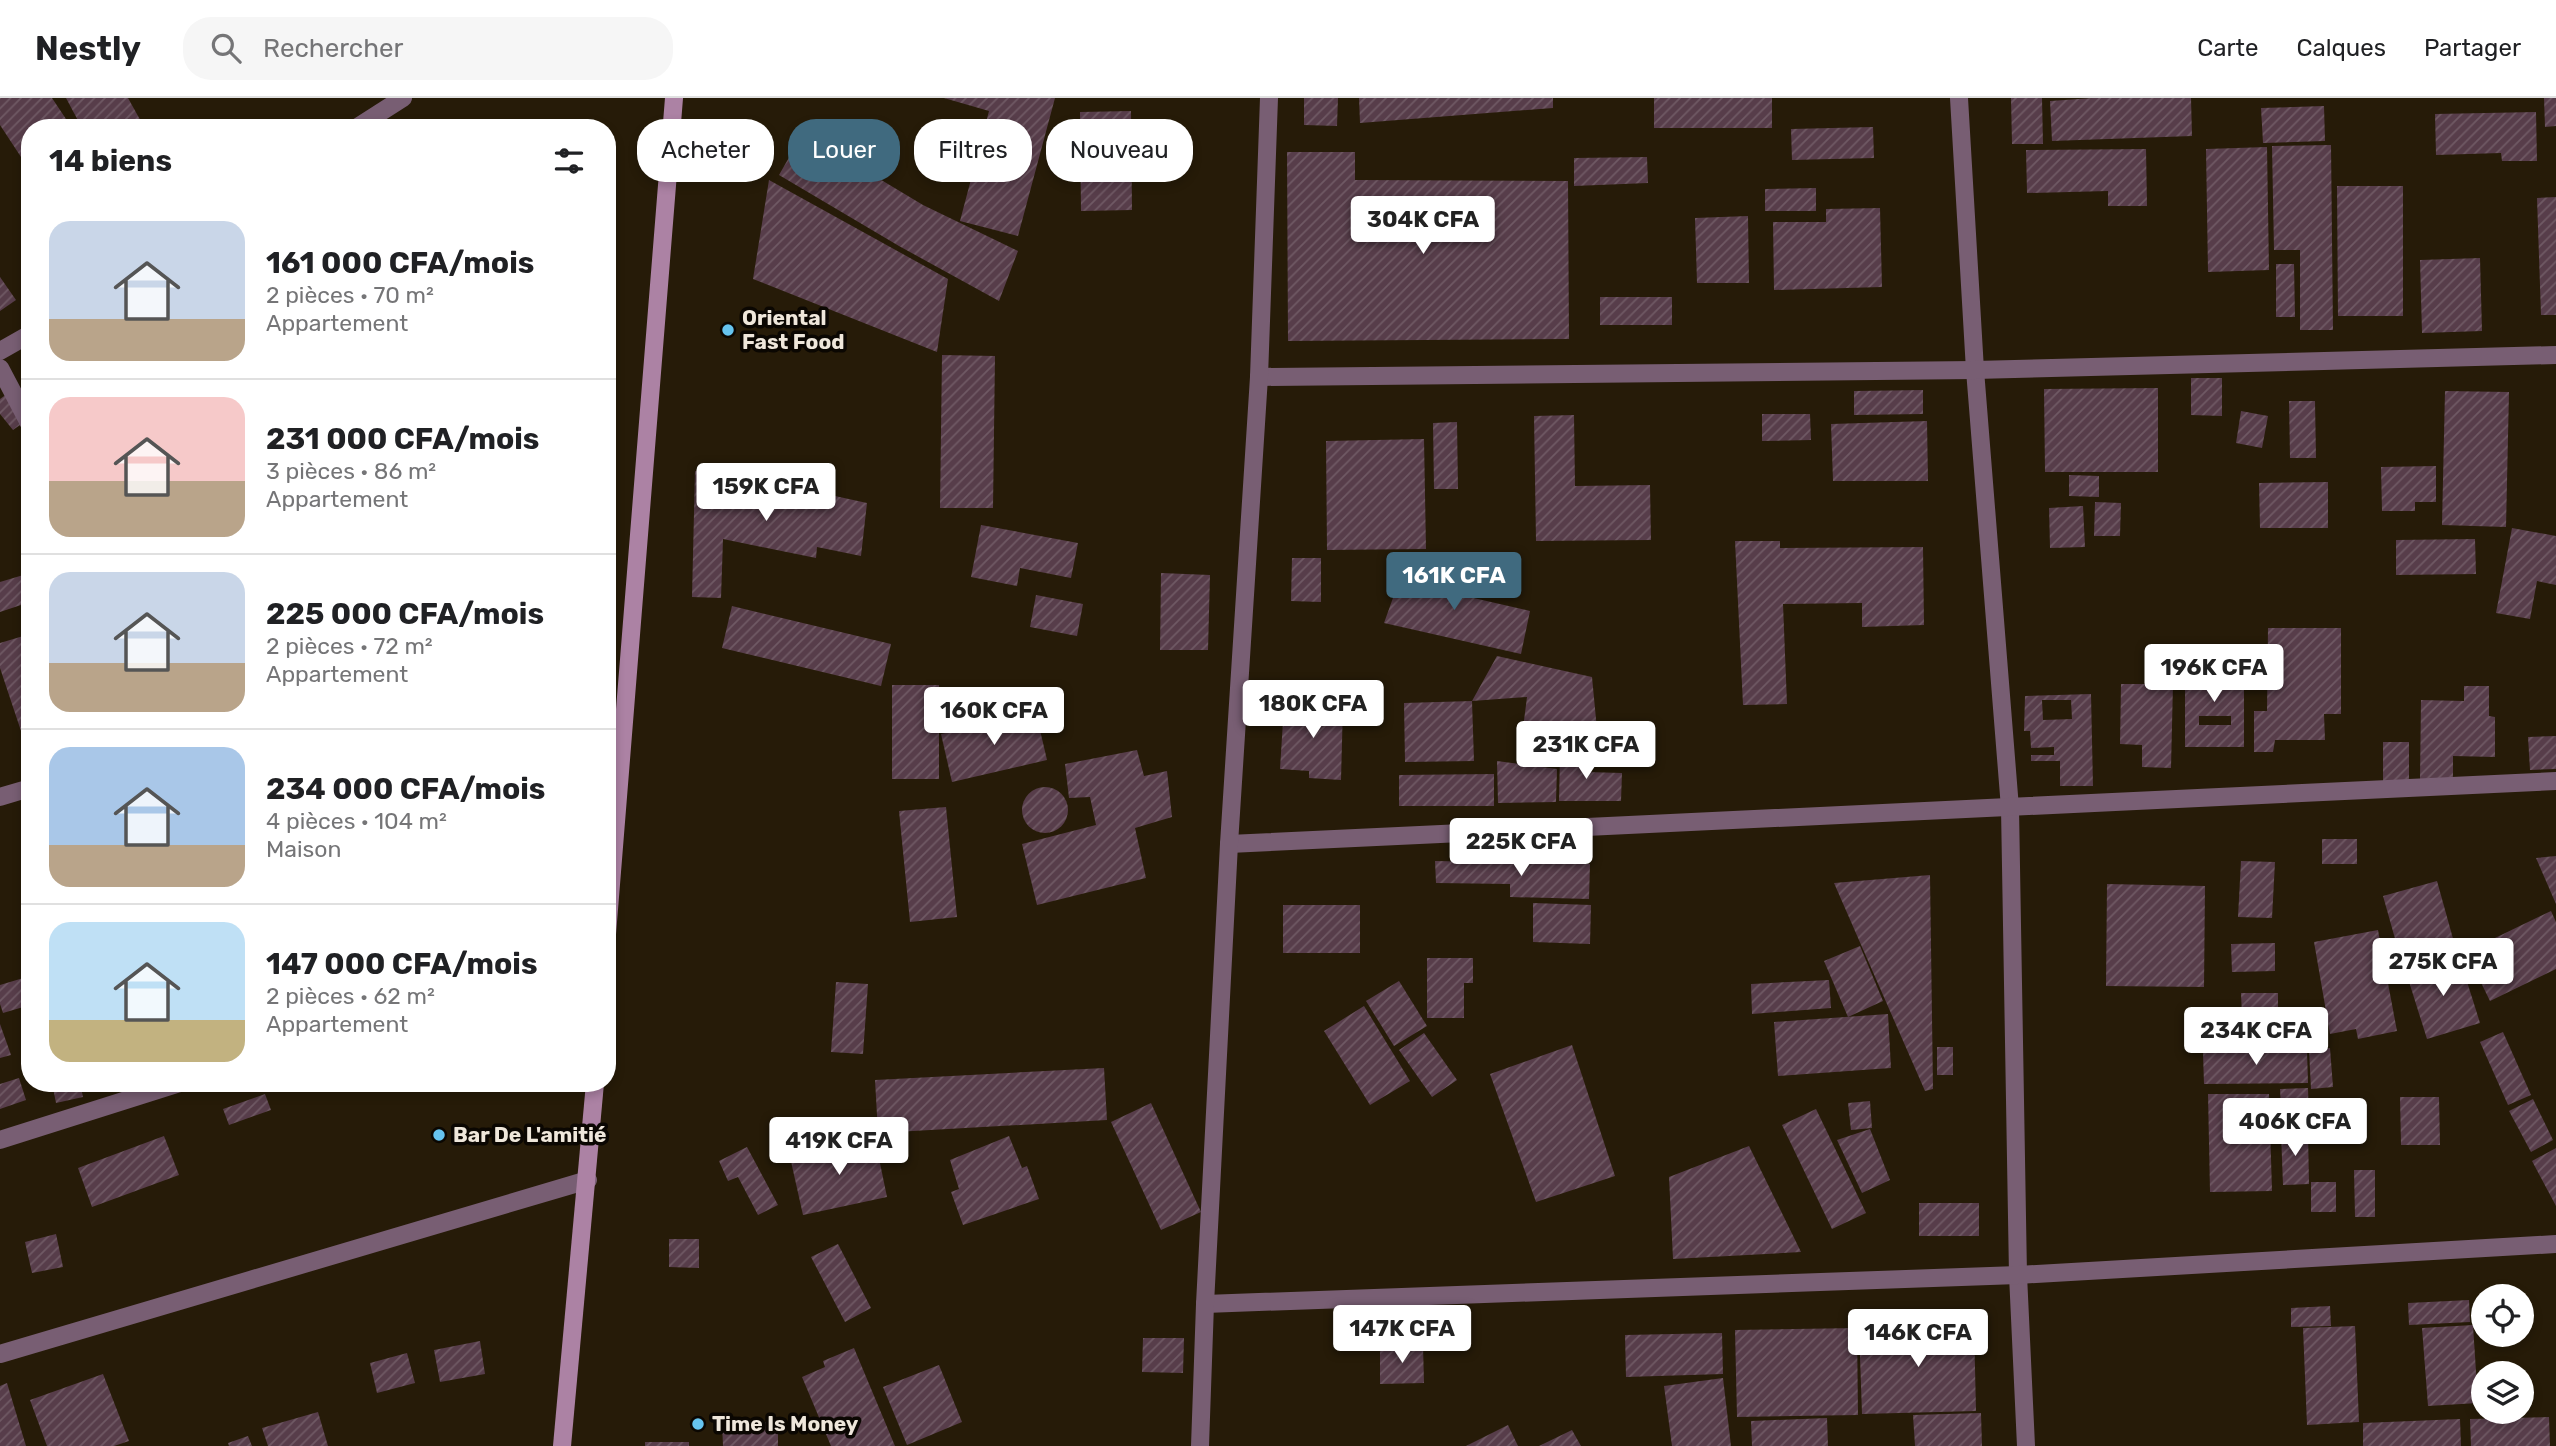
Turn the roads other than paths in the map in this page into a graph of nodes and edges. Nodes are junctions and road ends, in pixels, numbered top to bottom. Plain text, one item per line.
1 (403, 98) edge
2 (674, 98) edge
3 (1269, 98) edge
4 (1959, 98) edge
5 (370, 119) edge
6 (21, 339) edge
7 (0, 351) edge
8 (2556, 355) edge
9 (0, 369) edge
10 (1975, 370) junction
11 (1259, 377) junction
12 (21, 408) edge
13 (2556, 781) edge
14 (21, 791) edge
15 (0, 797) edge
16 (2010, 808) junction
17 (616, 822) edge
18 (1229, 844) junction
19 (152, 1092) edge
20 (594, 1092) edge
21 (0, 1140) edge
22 (588, 1180) junction
23 (2556, 1244) edge
24 (2018, 1275) junction
25 (1205, 1304) junction
26 (0, 1354) edge
27 (562, 1446) edge
28 (1200, 1446) edge
29 (2026, 1446) edge

1 - 5 street
2 - 17 main road
3 - 11 street
4 - 10 street
6 - 7 street
8 - 10 street
9 - 12 street
10 - 11 street
10 - 16 street
11 - 18 street
13 - 16 street
14 - 15 street
16 - 18 street
16 - 24 street
18 - 25 street
19 - 21 street
20 - 22 main road
22 - 26 street
22 - 27 main road
23 - 24 street
24 - 25 street
24 - 29 street
25 - 28 street

